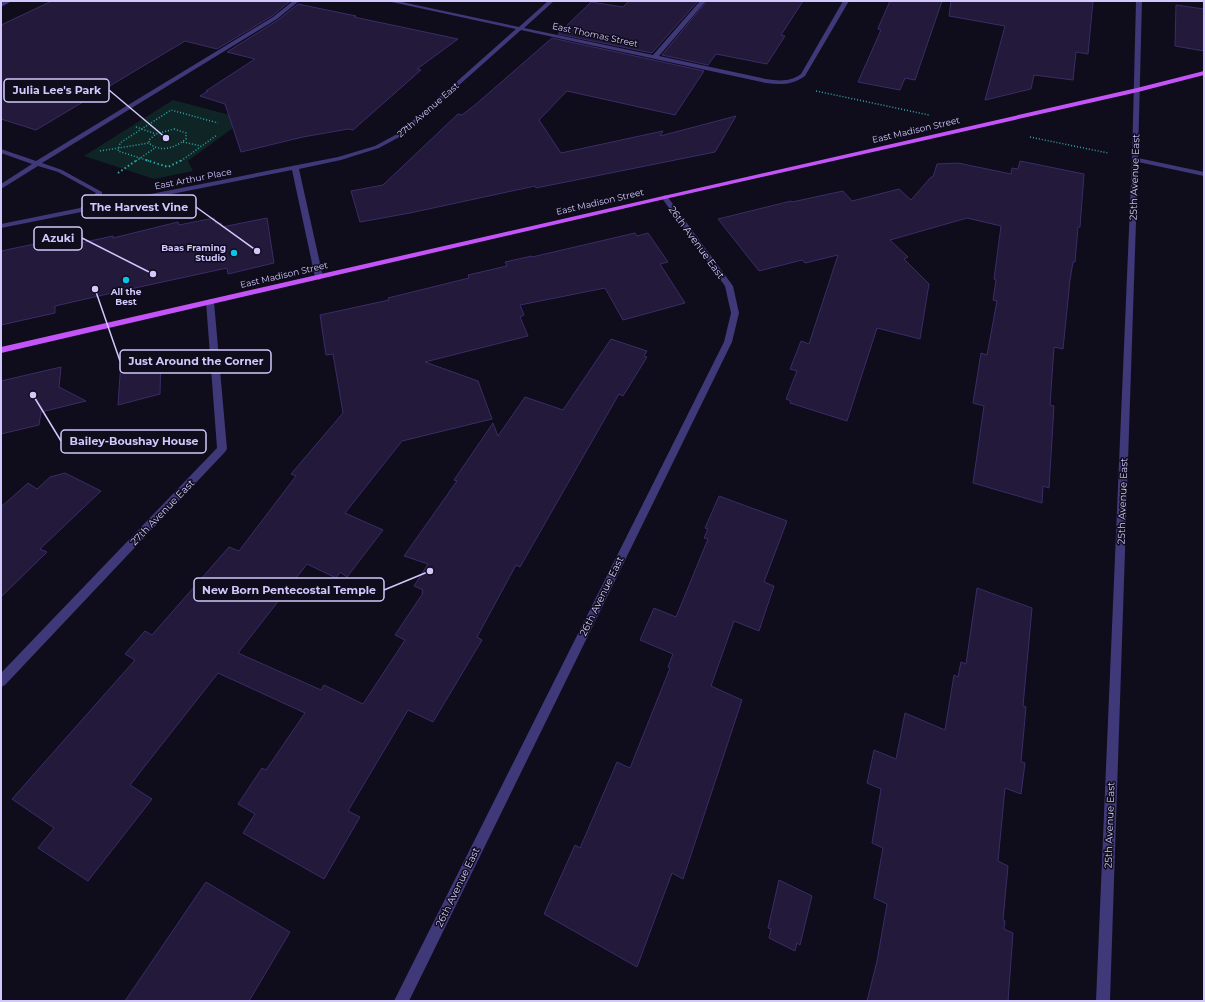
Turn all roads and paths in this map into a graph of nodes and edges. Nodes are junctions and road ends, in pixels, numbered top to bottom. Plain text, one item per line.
1 (9, 1) edge
2 (296, 1) edge
3 (390, 1) edge
4 (551, 1) edge
5 (703, 1) edge
6 (846, 1) edge
7 (1139, 1) edge
8 (1, 5) edge
9 (520, 29) junction
10 (655, 57) junction
11 (1204, 73) edge
12 (812, 90) dead end
13 (1138, 90) junction
14 (933, 116) dead end
15 (218, 123) dead end
16 (130, 125) dead end
17 (142, 129) junction
18 (156, 134) junction
19 (217, 135) dead end
20 (1028, 137) dead end
21 (183, 142) junction
22 (149, 143) junction
23 (202, 146) junction
24 (119, 148) junction
25 (155, 148) junction
26 (1, 151) edge
27 (99, 152) dead end
28 (1108, 153) dead end
29 (139, 158) junction
30 (1135, 159) junction
31 (38, 164) junction
32 (295, 168) junction
33 (118, 173) dead end
34 (1204, 174) edge
35 (1, 187) edge
36 (665, 197) junction
37 (81, 211) junction
38 (1, 226) edge
39 (319, 277) junction
40 (210, 302) junction
41 (1, 350) edge
42 (1, 681) edge
43 (401, 1001) edge
44 (1103, 1001) edge

1 - 8 street
2 - 31 street
3 - 9 street, East Thomas Street
4 - 9 street, 27th Avenue East
5 - 10 street
6 - 10 street, East Thomas Street
7 - 13 street, 25th Avenue East
9 - 10 street, East Thomas Street
9 - 32 street, 27th Avenue East
11 - 13 main road, East Madison Street
12 - 14 path
13 - 30 street, 25th Avenue East
13 - 36 main road, East Madison Street
15 - 17 path
16 - 17 path
17 - 18 path
17 - 24 path
18 - 21 path
18 - 22 path
19 - 23 path
20 - 28 path
21 - 23 path
21 - 25 path
22 - 24 path
22 - 25 path
23 - 29 path
24 - 27 path
24 - 29 path
25 - 29 path
26 - 31 street
29 - 33 path
30 - 34 street
30 - 44 street, 25th Avenue East
31 - 35 street
31 - 37 street
32 - 37 street, East Arthur Place
32 - 39 street
36 - 39 main road, East Madison Street
36 - 43 street, 26th Avenue East
37 - 38 street, East Arthur Place
39 - 40 main road, East Madison Street
40 - 41 main road, East Madison Street
40 - 42 street, 27th Avenue East

